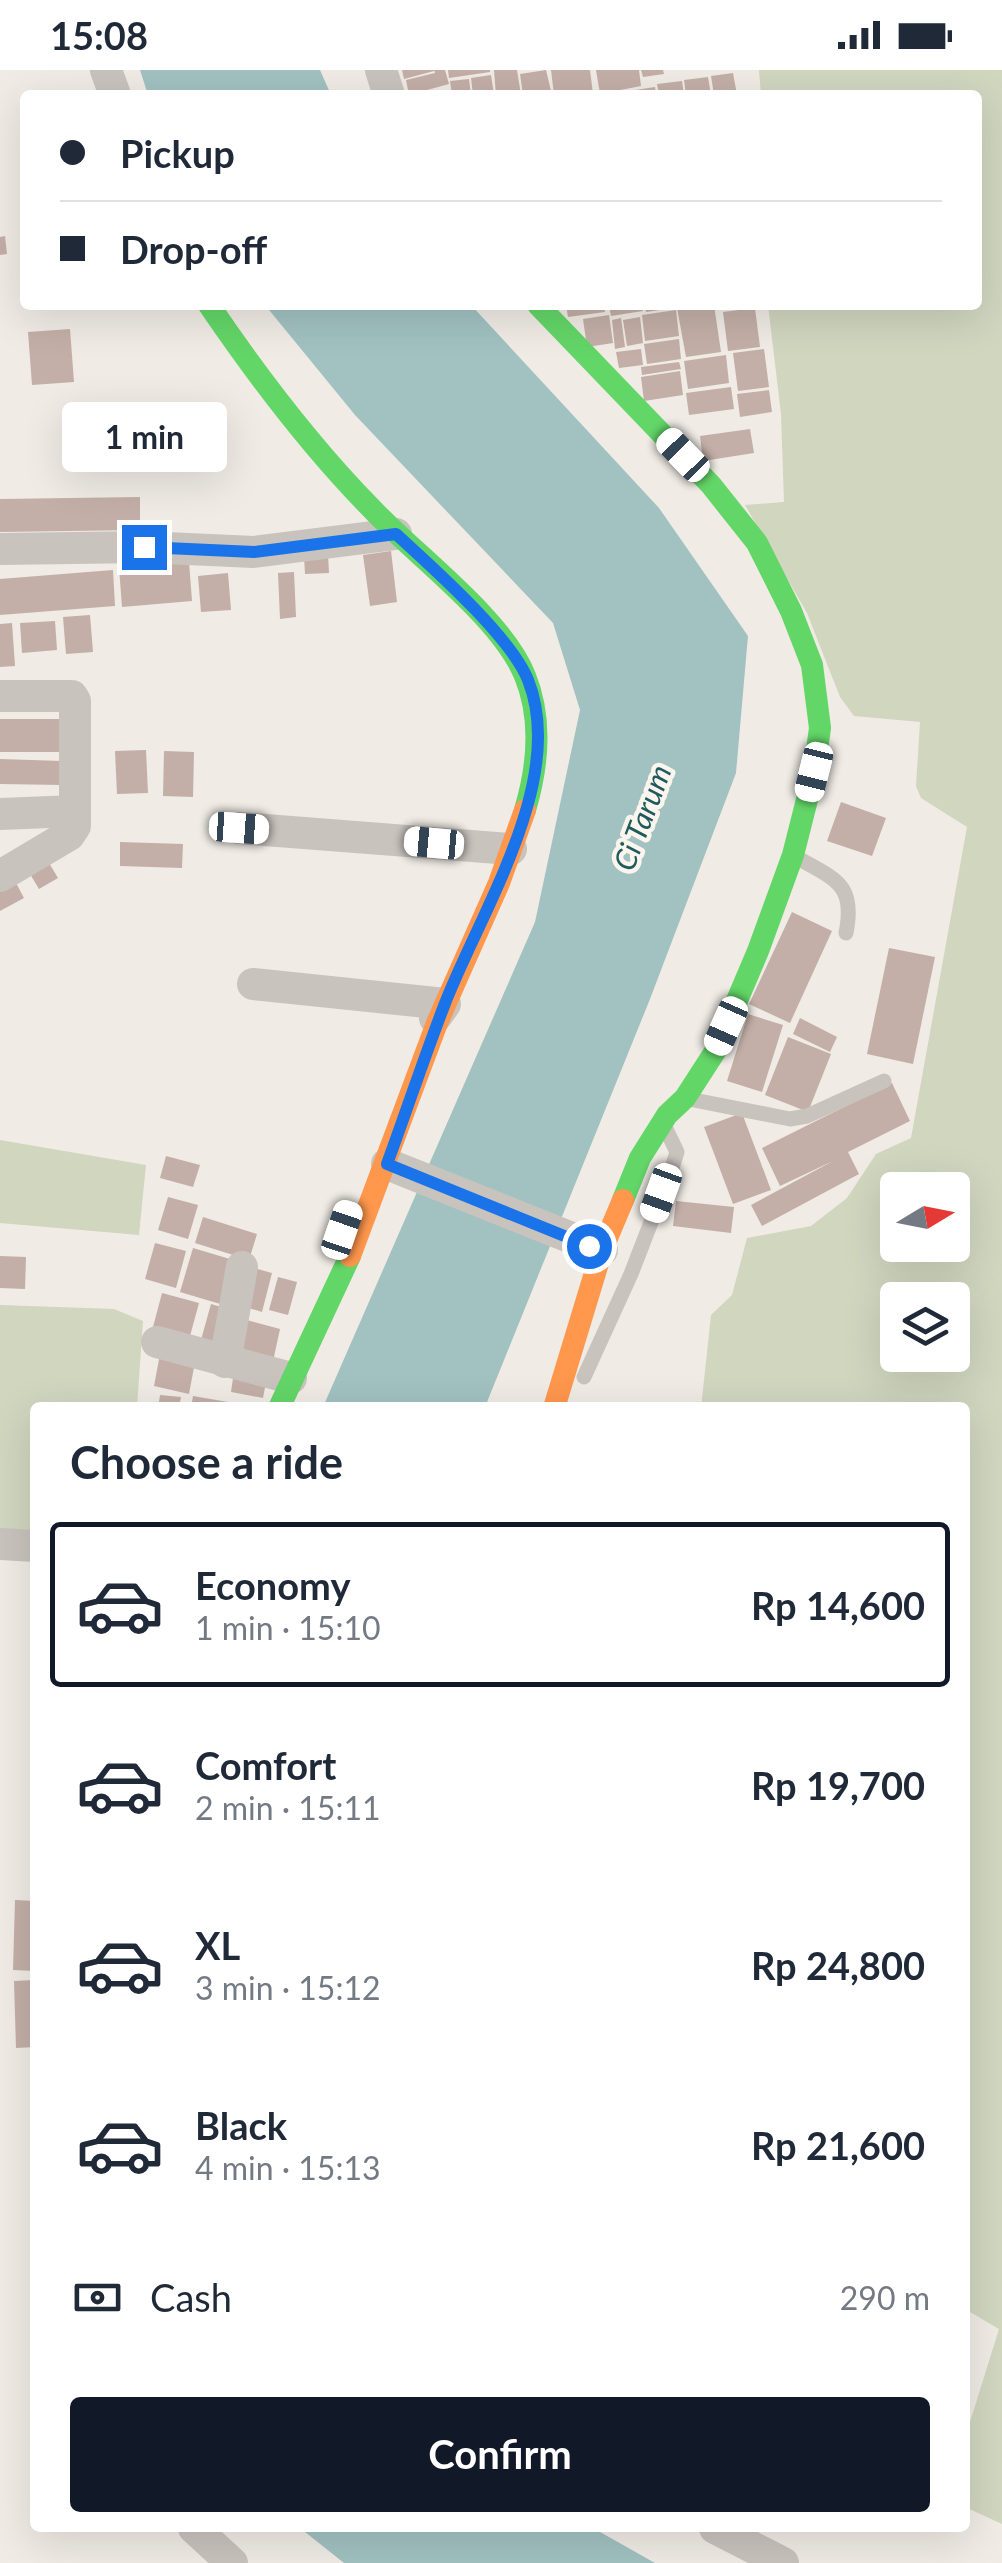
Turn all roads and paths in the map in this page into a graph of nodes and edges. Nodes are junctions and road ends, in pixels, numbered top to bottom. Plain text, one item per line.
1 (213, 310) edge
2 (543, 310) edge
3 (396, 534) junction
4 (0, 549) edge
5 (57, 674) dead end
6 (0, 677) edge
7 (0, 696) edge
8 (75, 811) junction
9 (0, 814) edge
10 (239, 828) dead end
11 (511, 849) junction
12 (793, 855) junction
13 (0, 876) edge
14 (846, 933) dead end
15 (253, 984) dead end
16 (445, 1004) junction
17 (884, 1081) dead end
18 (685, 1098) junction
19 (661, 1123) junction
20 (394, 1167) junction
21 (595, 1248) junction
22 (242, 1267) dead end
23 (320, 1317) junction
24 (156, 1342) dead end
25 (225, 1362) junction
26 (285, 1393) edge
27 (556, 1402) edge
28 (571, 1402) edge
29 (0, 1544) edge
30 (30, 1546) edge
31 (198, 2532) edge
32 (723, 2532) edge
33 (232, 2563) edge
34 (783, 2563) edge

1 - 3 street
2 - 12 street
3 - 4 street
3 - 11 street
5 - 6 street
7 - 8 street
8 - 9 street
8 - 13 street
10 - 11 street
11 - 16 street
12 - 14 lane
12 - 18 street
15 - 16 street
16 - 20 street
16 - 23 street
17 - 18 lane
18 - 19 street
19 - 21 street
19 - 28 lane
20 - 21 street
20 - 23 street
21 - 27 street
22 - 25 street
23 - 26 street
24 - 25 street
25 - 26 street
29 - 30 street
31 - 33 street
32 - 34 street

